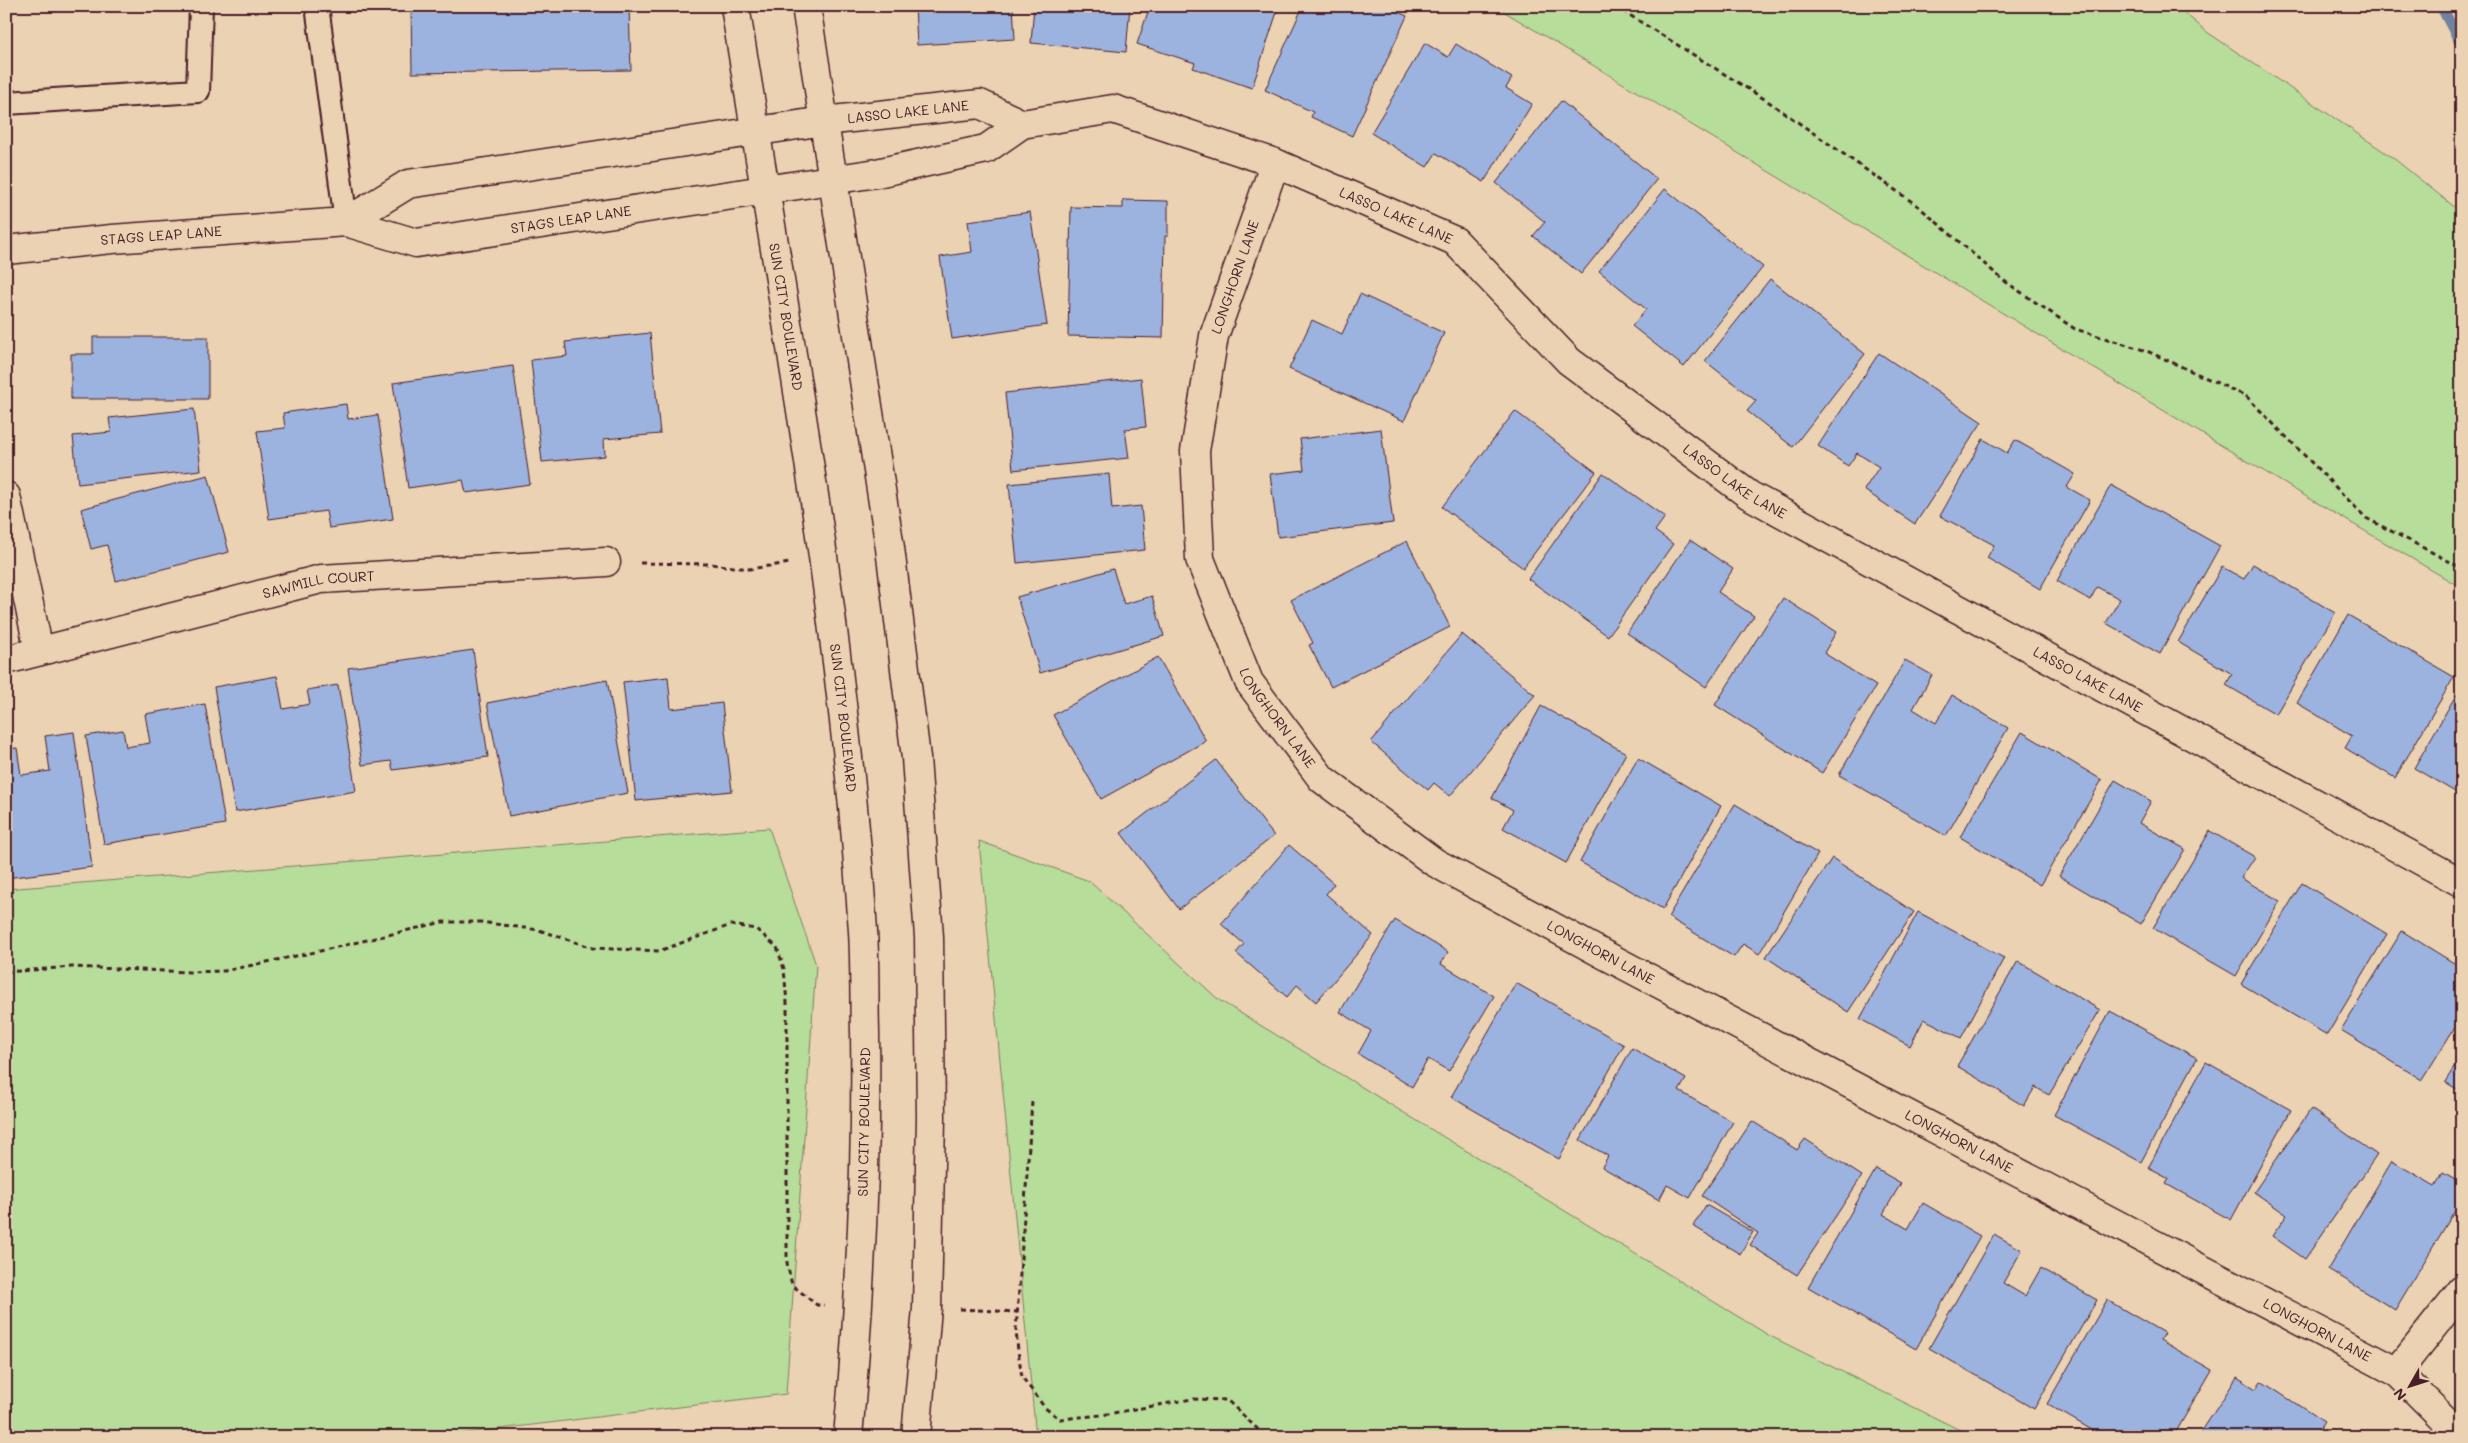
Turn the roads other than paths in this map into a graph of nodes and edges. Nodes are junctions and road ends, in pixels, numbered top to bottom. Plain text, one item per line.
1 (201, 6) edge
2 (317, 6) edge
3 (735, 6) edge
4 (806, 6) edge
5 (6, 103) edge
6 (824, 121) junction
7 (1022, 124) junction
8 (789, 127) joint
9 (755, 132) junction
10 (1275, 163) junction
11 (833, 180) junction
12 (799, 186) joint
13 (764, 190) junction
14 (346, 222) junction
15 (6, 250) edge
16 (6, 496) edge
17 (606, 562) road end
18 (39, 651) junction
19 (6, 660) edge
20 (2462, 883) edge
21 (2462, 1290) edge
22 (2397, 1372) junction
23 (848, 1437) edge
24 (916, 1437) edge
25 (2462, 1437) edge

1 - 5 lane
2 - 14 lane
3 - 9 street, SUN CITY BOULEVARD
4 - 6 street
6 - 7 street, LASSO LAKE LANE
6 - 8 street, LASSO LAKE LANE
6 - 11 street
7 - 10 street, LASSO LAKE LANE
7 - 11 street, LASSO LAKE LANE
8 - 9 street, STAGS LEAP LANE
9 - 13 street, SUN CITY BOULEVARD
9 - 14 street, STAGS LEAP LANE
10 - 20 street, LASSO LAKE LANE
10 - 22 street, LONGHORN LANE
11 - 12 street, LASSO LAKE LANE
11 - 24 street
12 - 13 street, STAGS LEAP LANE
13 - 14 street, STAGS LEAP LANE
13 - 23 street, SUN CITY BOULEVARD
14 - 15 street, STAGS LEAP LANE
16 - 18 street
17 - 18 street, SAWMILL COURT
18 - 19 street, SAWMILL COURT
21 - 22 street
22 - 25 street, LONGHORN LANE

